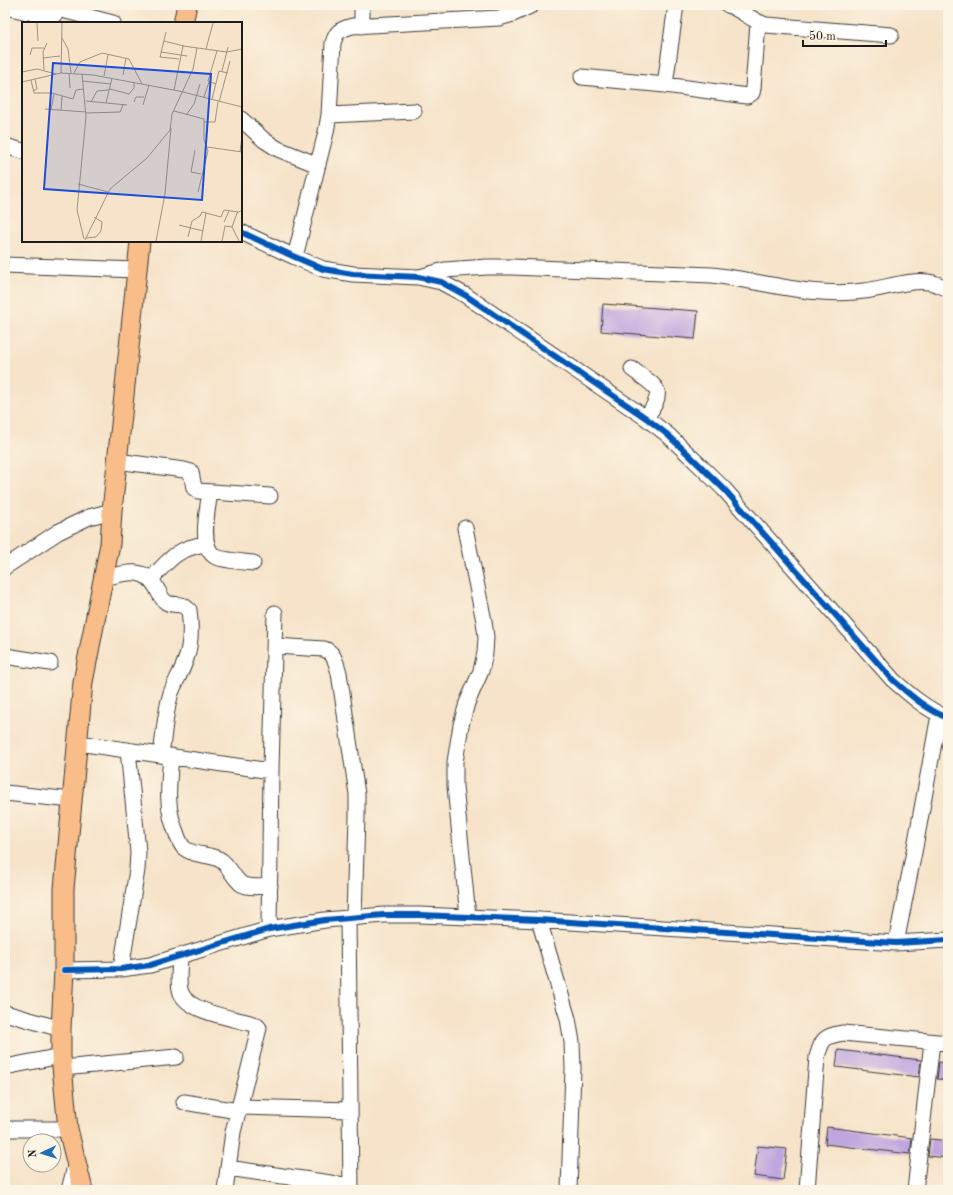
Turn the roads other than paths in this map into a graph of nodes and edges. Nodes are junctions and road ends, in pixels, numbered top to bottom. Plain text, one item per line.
1 (187, 5) edge
2 (362, 5) edge
3 (532, 5) edge
4 (676, 5) edge
5 (728, 5) edge
6 (5, 7) edge
7 (58, 7) edge
8 (110, 22) edge
9 (183, 22) edge
10 (758, 23) junction
11 (362, 26) junction
12 (891, 35) dead end
13 (582, 77) dead end
14 (665, 85) junction
15 (414, 111) dead end
16 (329, 115) junction
17 (242, 120) edge
18 (5, 146) edge
19 (22, 151) edge
20 (318, 166) junction
21 (242, 232) edge
22 (140, 242) edge
23 (295, 258) junction
24 (5, 265) edge
25 (136, 270) junction
26 (418, 277) junction
27 (948, 289) edge
28 (632, 369) dead end
29 (646, 418) junction
30 (117, 461) junction
31 (210, 492) junction
32 (270, 496) dead end
33 (112, 511) junction
34 (465, 528) dead end
35 (206, 544) junction
36 (253, 563) dead end
37 (5, 567) edge
38 (103, 578) junction
39 (151, 579) junction
40 (275, 613) dead end
41 (275, 646) junction
42 (5, 656) edge
43 (50, 663) dead end
44 (944, 716) edge
45 (78, 743) junction
46 (128, 750) junction
47 (166, 755) junction
48 (271, 771) junction
49 (5, 793) edge
50 (72, 800) junction
51 (270, 886) junction
52 (468, 917) junction
53 (351, 918) junction
54 (539, 920) junction
55 (269, 929) junction
56 (948, 940) edge
57 (896, 943) junction
58 (180, 956) junction
59 (120, 969) junction
60 (64, 970) junction
61 (5, 1013) edge
62 (61, 1029) junction
63 (932, 1042) junction
64 (948, 1043) edge
65 (176, 1057) dead end
66 (62, 1062) junction
67 (5, 1067) edge
68 (184, 1102) dead end
69 (238, 1109) junction
70 (350, 1110) junction
71 (5, 1129) edge
72 (68, 1129) junction
73 (76, 1163) junction
74 (228, 1168) junction
75 (351, 1188) edge
76 (69, 1190) edge
77 (83, 1190) edge
78 (225, 1190) edge
79 (569, 1190) edge
80 (808, 1190) edge
81 (915, 1190) edge

1 - 9 main road
2 - 11 street
3 - 11 street
4 - 14 street
5 - 10 street
6 - 7 street
7 - 8 street
10 - 12 street
10 - 14 street
11 - 16 street
13 - 14 street
15 - 16 street
16 - 20 street
17 - 20 street
18 - 19 street
20 - 23 street
21 - 23 street
22 - 25 main road
23 - 26 street
24 - 25 street
25 - 30 main road
26 - 27 street
26 - 29 street
28 - 29 street
29 - 44 street
30 - 31 street
30 - 33 main road
31 - 32 street
31 - 35 street
33 - 37 street
33 - 38 main road
34 - 52 street
35 - 36 street
35 - 39 street
38 - 39 street
38 - 45 main road
39 - 47 street
40 - 41 street
41 - 48 street
41 - 53 street
42 - 43 street
44 - 57 street
45 - 46 street
45 - 50 main road
46 - 47 street
46 - 59 street
47 - 48 street
47 - 51 street
48 - 51 street
49 - 50 street
50 - 60 main road
51 - 55 street
52 - 53 street
52 - 54 street
53 - 55 street
53 - 70 street
54 - 57 street
54 - 79 street
55 - 58 street
56 - 57 street
58 - 59 street
58 - 69 street
59 - 60 street
60 - 62 main road
61 - 62 street
62 - 66 main road
63 - 64 street
63 - 80 street
63 - 81 street
65 - 66 street
66 - 67 street
66 - 72 main road
68 - 69 street
69 - 70 street
69 - 74 street
70 - 75 street
71 - 72 street
72 - 73 main road
73 - 76 street
73 - 77 main road
74 - 75 street
74 - 78 street

